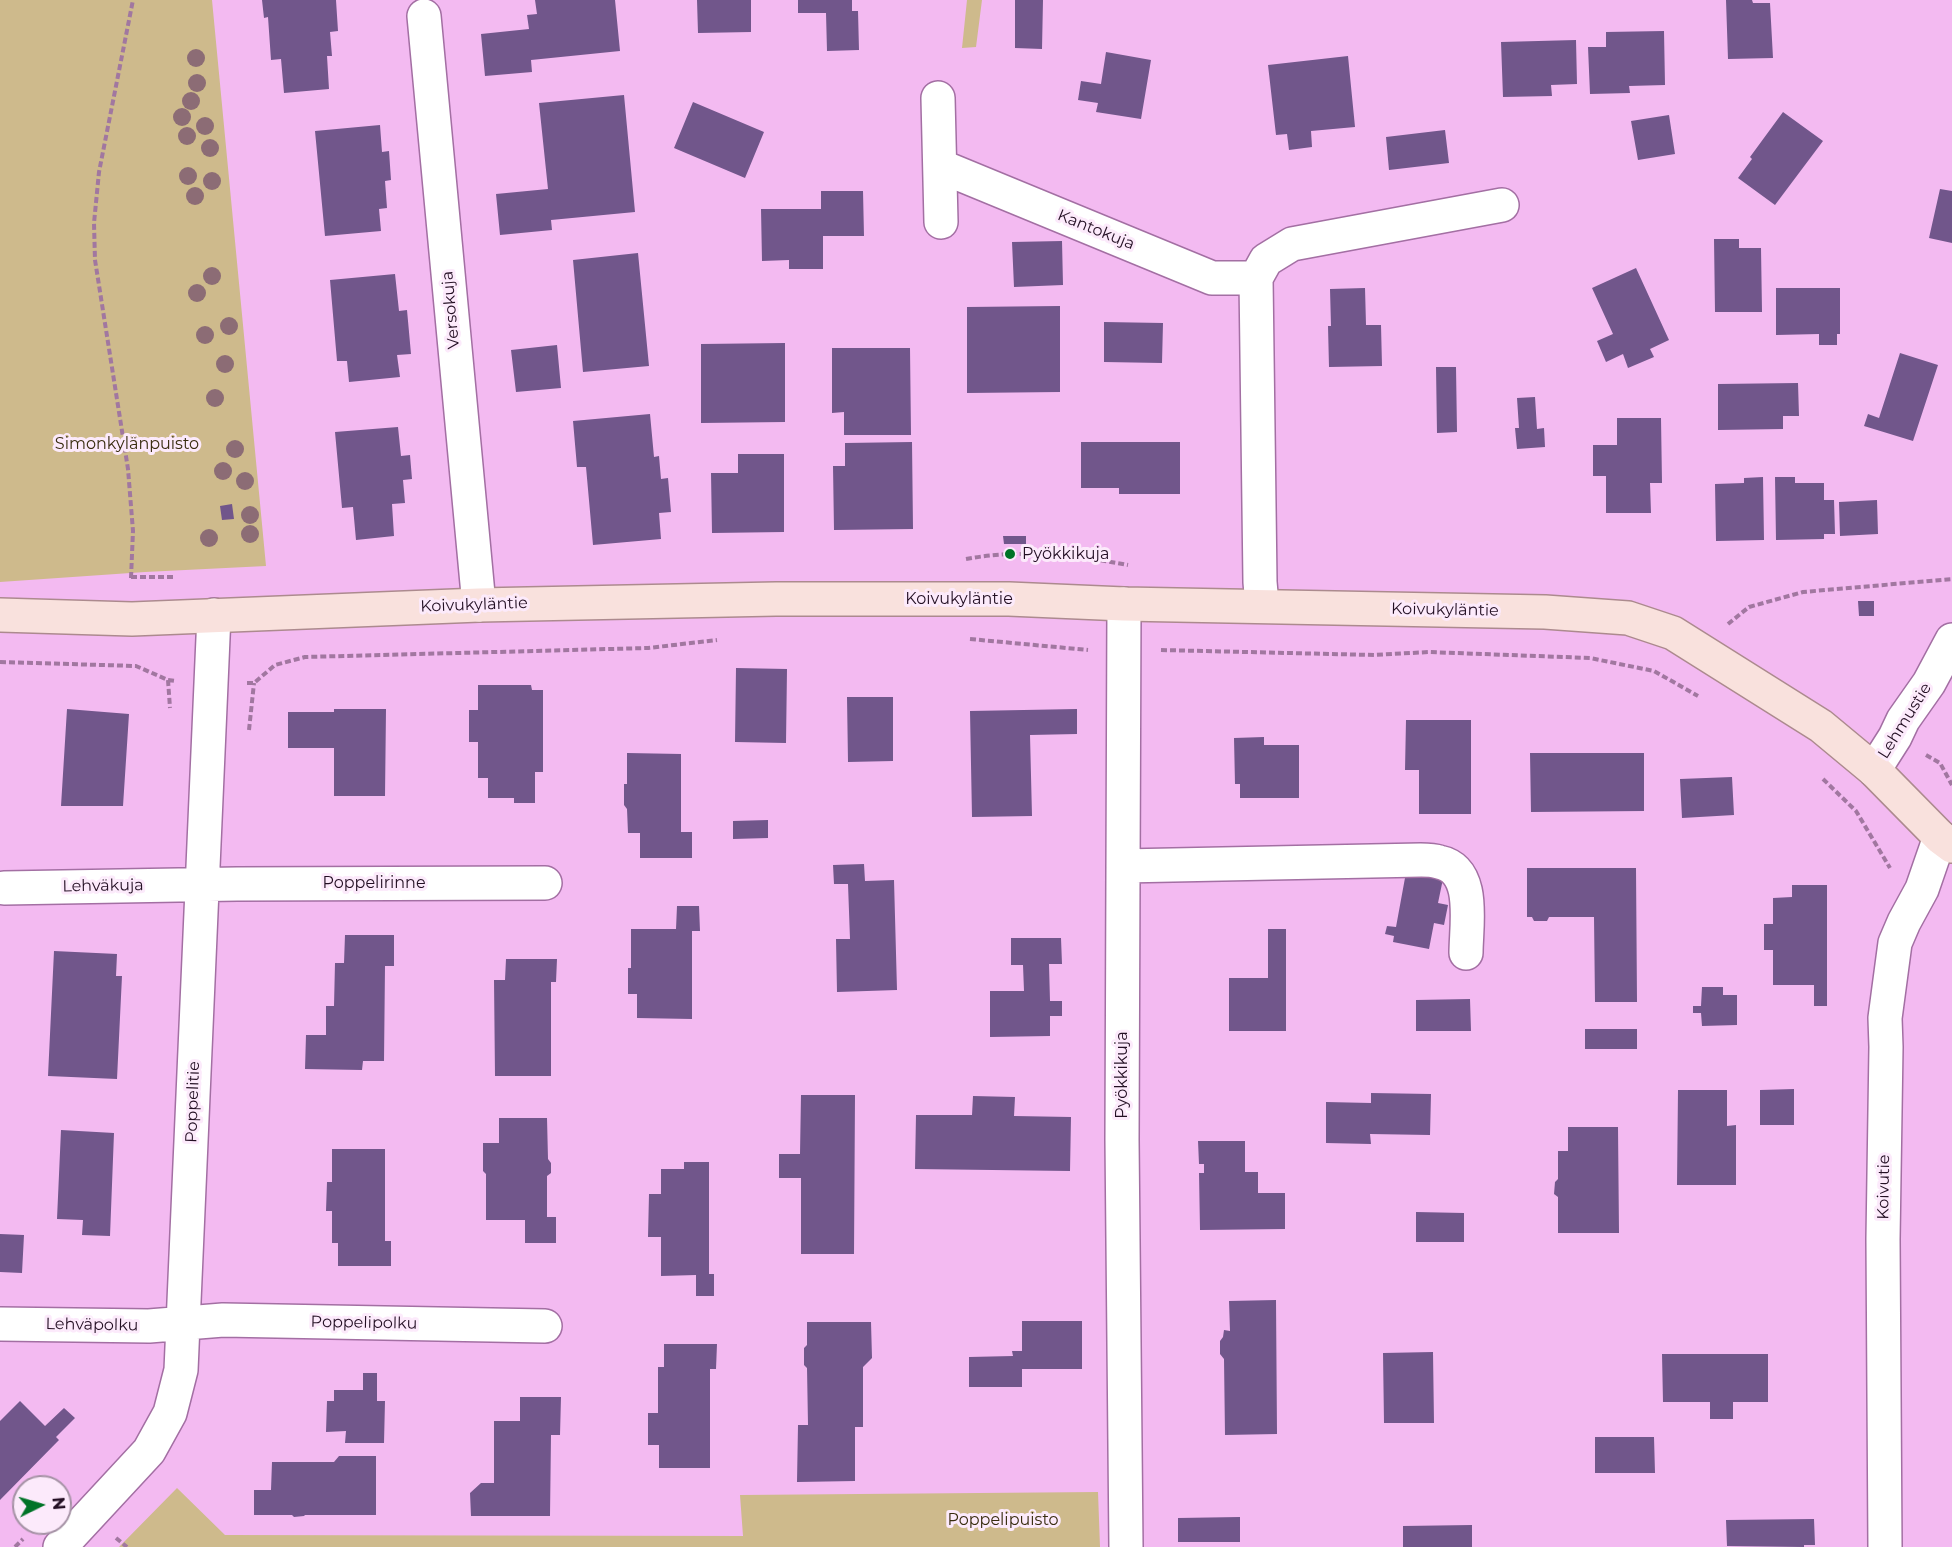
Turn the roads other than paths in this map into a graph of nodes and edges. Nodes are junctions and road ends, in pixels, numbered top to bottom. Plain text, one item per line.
1 (424, 16) dead end
2 (938, 98) dead end
3 (940, 166) junction
4 (1502, 205) dead end
5 (941, 222) dead end
6 (1256, 278) junction
7 (1124, 604) junction
8 (478, 605) junction
9 (1262, 605) junction
10 (0, 615) edge
11 (214, 615) junction
12 (1952, 640) edge
13 (1874, 770) junction
14 (1946, 842) edge
15 (1123, 866) junction
16 (545, 883) dead end
17 (202, 885) junction
18 (4, 888) dead end
19 (1466, 953) dead end
20 (0, 1324) edge
21 (184, 1324) junction
22 (545, 1326) dead end
23 (60, 1547) edge
24 (1126, 1547) edge
25 (1885, 1547) edge

1 - 8 street, Versokuja
2 - 3 street
3 - 5 street
3 - 6 street, Kantokuja
4 - 6 street
6 - 9 street
7 - 8 main road, Koivukyläntie
7 - 9 main road, Koivukyläntie
7 - 15 street, Pyökkikuja
8 - 11 main road, Koivukyläntie
9 - 13 main road, Koivukyläntie
10 - 11 main road, Koivukyläntie
11 - 17 street, Poppelitie
12 - 13 street, Lehmustie
13 - 14 main road, Koivukyläntie
14 - 25 street, Koivutie
15 - 19 street
15 - 24 street, Pyökkikuja
16 - 17 street, Poppelirinne
17 - 18 street, Lehväkuja
17 - 21 street, Poppelitie
20 - 21 street, Lehväpolku
21 - 22 street, Poppelipolku
21 - 23 street, Poppelitie

